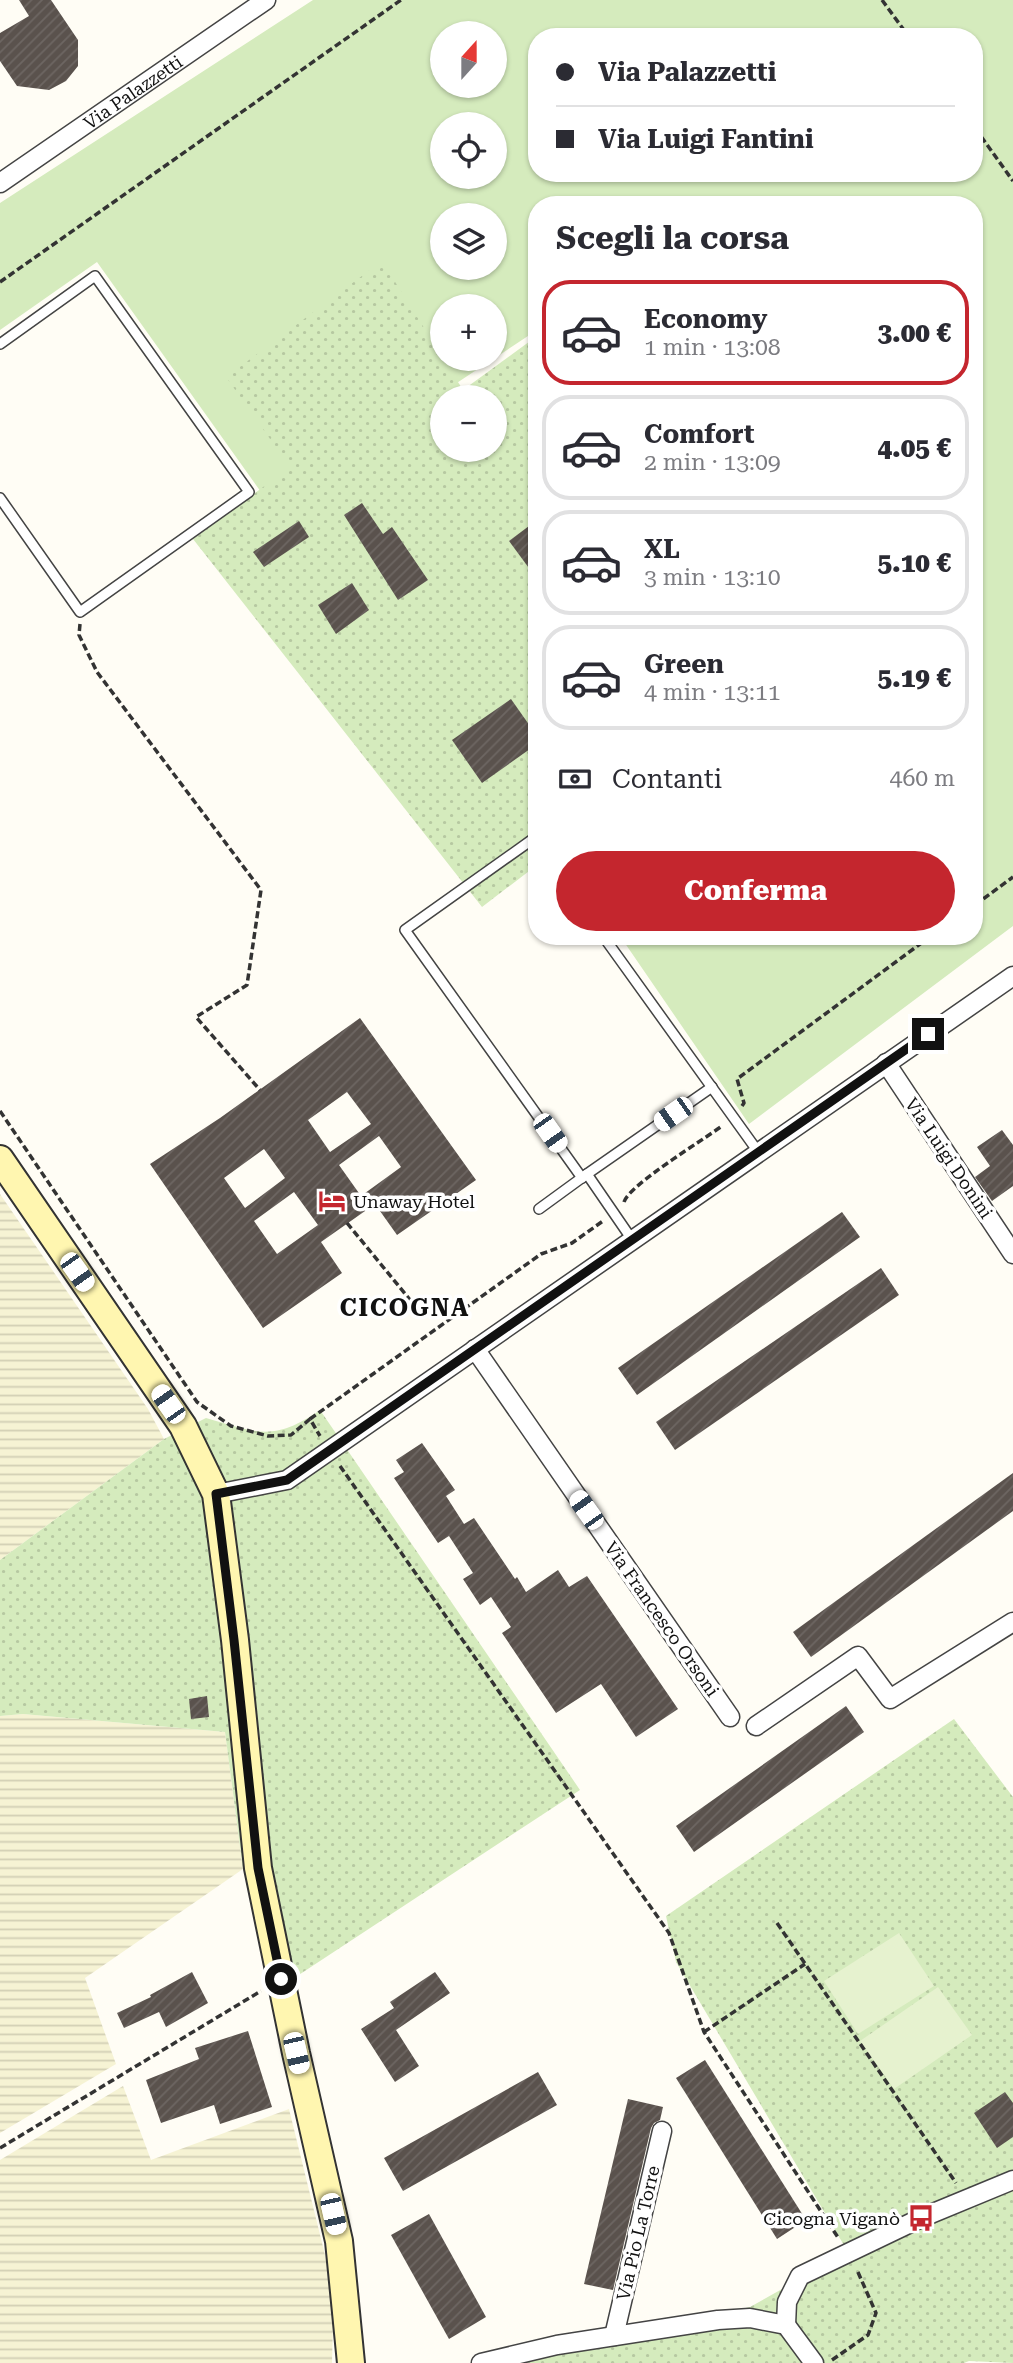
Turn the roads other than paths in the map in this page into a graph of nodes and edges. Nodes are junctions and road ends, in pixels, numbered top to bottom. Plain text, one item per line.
1 (266, 0) edge
2 (0, 183) edge
3 (0, 344) edge
4 (0, 498) edge
5 (528, 843) edge
6 (609, 945) edge
7 (1013, 976) edge
8 (886, 1063) junction
9 (712, 1087) junction
10 (759, 1153) junction
11 (0, 1159) edge
12 (585, 1176) junction
13 (539, 1209) dead end
14 (633, 1241) junction
15 (1013, 1254) edge
16 (475, 1349) junction
17 (216, 1494) junction
18 (1013, 1622) edge
19 (730, 1717) dead end
20 (756, 1727) dead end
21 (662, 2131) dead end
22 (1013, 2180) edge
23 (786, 2325) junction
24 (614, 2336) junction
25 (351, 2363) edge
26 (481, 2363) edge
27 (814, 2363) edge

1 - 2 street, Via Palazzetti
3 - 4 lane
5 - 12 lane
6 - 9 lane
7 - 8 street
8 - 10 street
8 - 15 street, Via Luigi Donini
9 - 10 lane
9 - 12 lane
10 - 14 street
11 - 17 main road
12 - 13 lane
12 - 14 lane
14 - 16 street
16 - 17 street
16 - 19 street, Via Francesco Orsoni
17 - 25 main road
18 - 20 street
21 - 24 street, Via Pio La Torre
22 - 23 street
23 - 24 street
23 - 27 street
24 - 26 street

